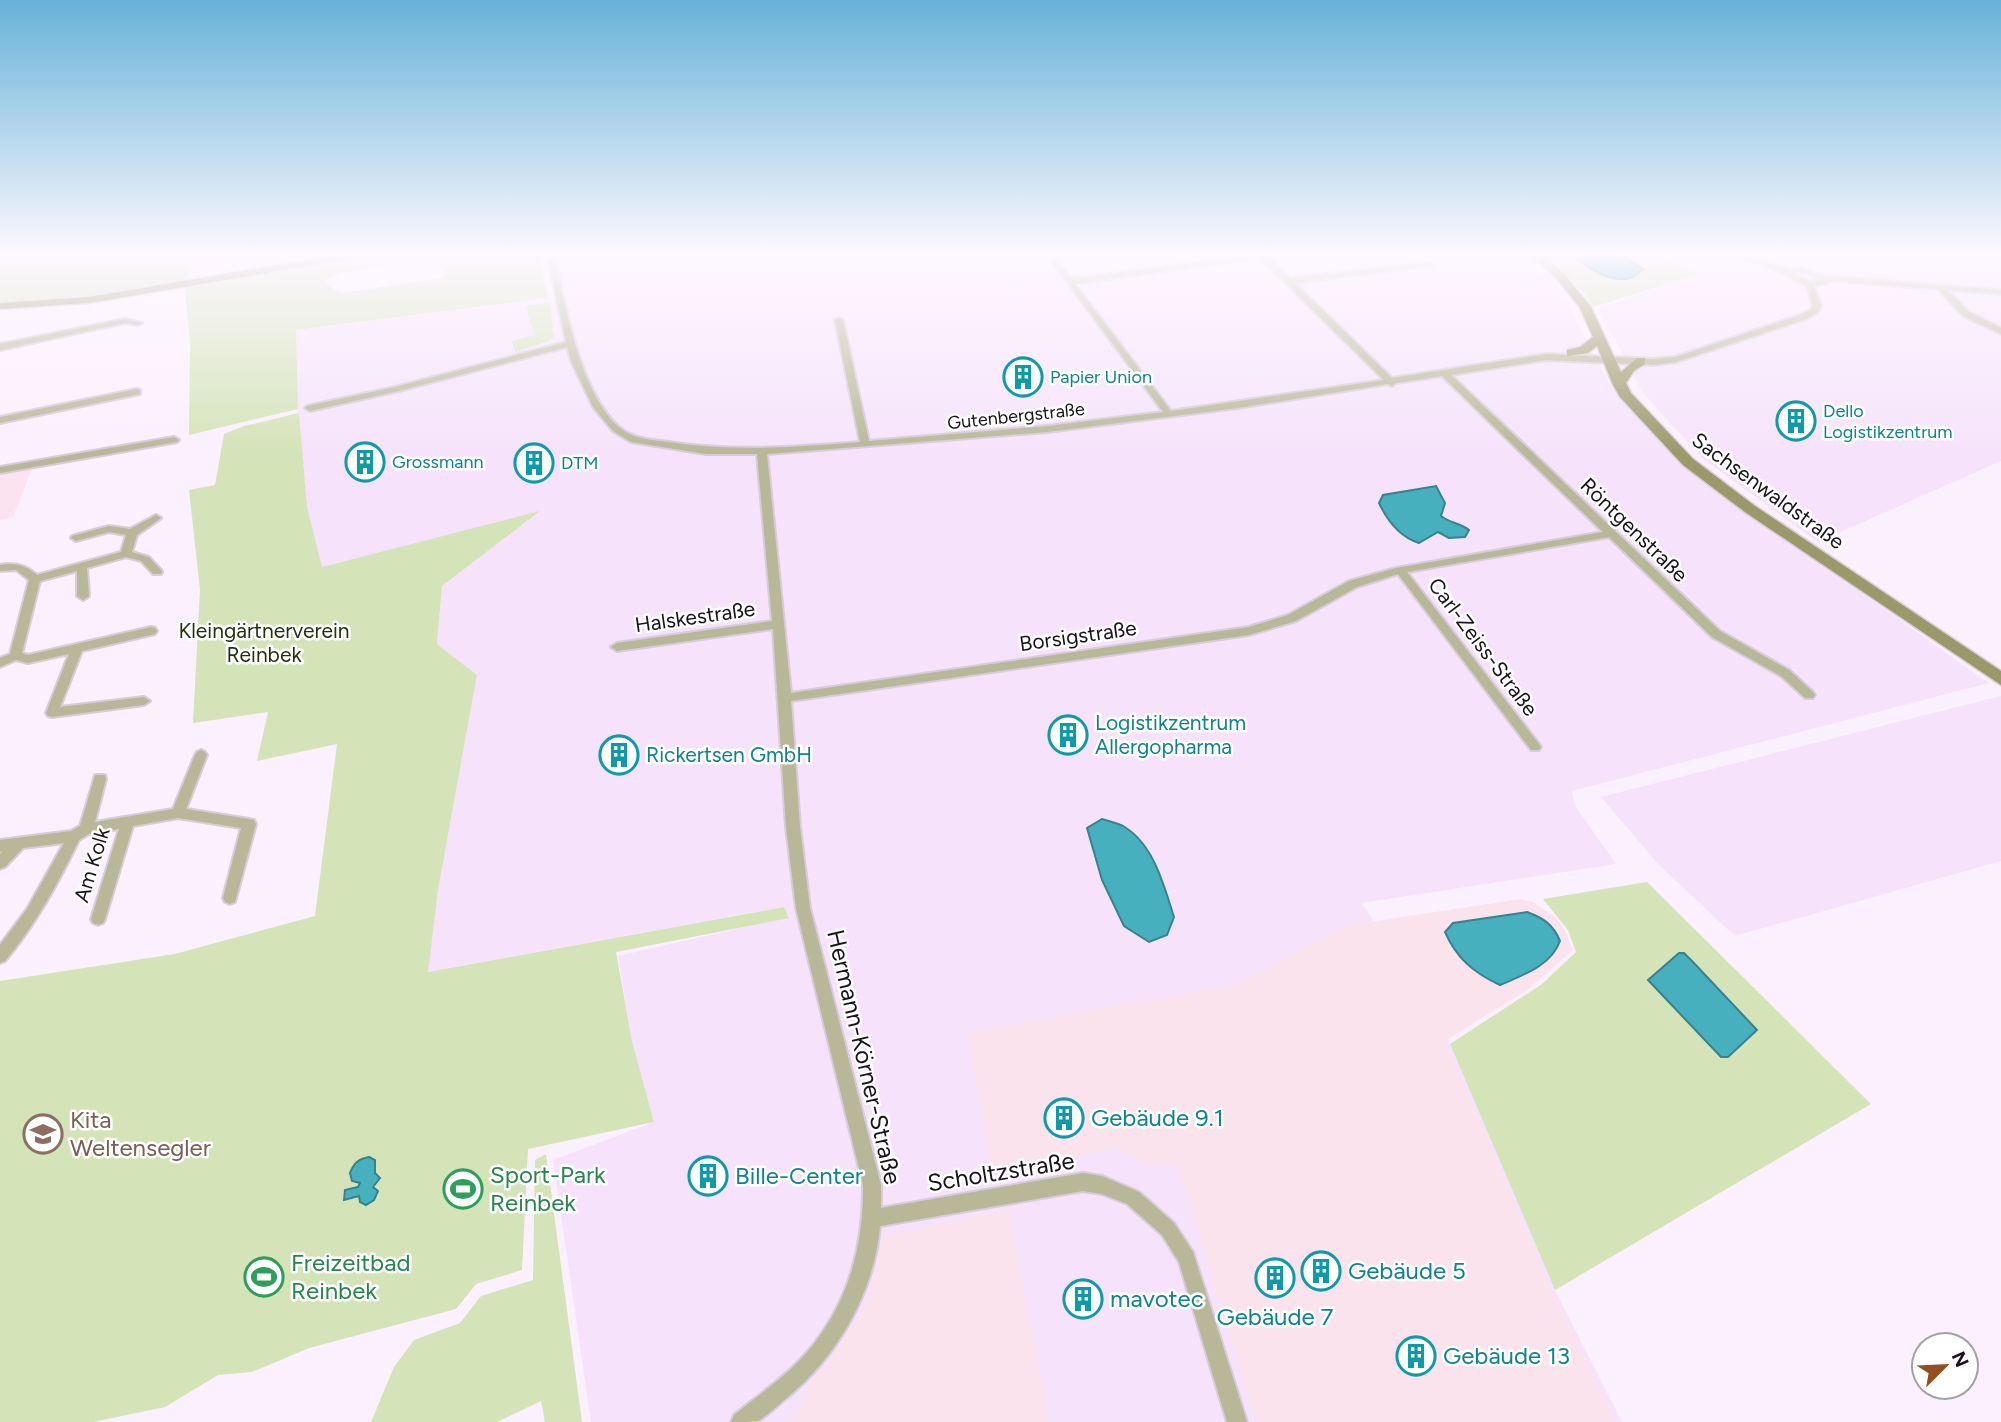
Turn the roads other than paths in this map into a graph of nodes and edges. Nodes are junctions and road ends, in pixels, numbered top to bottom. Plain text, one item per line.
1 (123, 321) edge
2 (127, 321) edge
3 (566, 321) edge
4 (839, 321) edge
5 (1100, 321) edge
6 (1330, 321) edge
7 (1590, 321) edge
8 (1790, 321) edge
9 (1981, 321) edge
10 (138, 323) dead end
11 (2001, 331) edge
12 (1599, 338) junction
13 (571, 343) junction
14 (0, 346) edge
15 (1571, 353) junction
16 (1554, 357) junction
17 (1606, 358) junction
18 (1661, 360) junction
19 (1641, 362) junction
20 (1446, 375) junction
21 (1392, 383) junction
22 (1619, 385) junction
23 (137, 392) dead end
24 (310, 408) dead end
25 (1169, 414) junction
26 (0, 420) edge
27 (174, 440) dead end
28 (864, 444) junction
29 (762, 452) junction
30 (0, 470) edge
31 (156, 518) dead end
32 (132, 533) junction
33 (1610, 534) junction
34 (76, 538) dead end
35 (126, 554) junction
36 (82, 566) junction
37 (0, 568) edge
38 (1400, 570) junction
39 (157, 572) dead end
40 (35, 579) junction
41 (83, 596) dead end
42 (778, 624) junction
43 (150, 631) dead end
44 (617, 647) dead end
45 (77, 648) junction
46 (15, 656) junction
47 (0, 663) edge
48 (2001, 679) edge
49 (1809, 695) dead end
50 (785, 698) junction
51 (144, 701) dead end
52 (1535, 747) dead end
53 (201, 755) dead end
54 (100, 779) dead end
55 (178, 813) junction
56 (127, 824) junction
57 (80, 833) junction
58 (19, 845) junction
59 (0, 846) edge
60 (0, 863) edge
61 (230, 898) dead end
62 (98, 919) dead end
63 (0, 956) edge
64 (874, 1217) junction
65 (741, 1422) edge
66 (1237, 1422) edge

1 - 14 street
2 - 10 street
3 - 13 street, Gutenbergstraße
4 - 28 street
5 - 25 street
6 - 21 street
7 - 12 main road, Sachsenwaldstraße
8 - 18 street
9 - 11 street
12 - 15 main road
12 - 17 main road, Sachsenwaldstraße
13 - 24 street
13 - 29 street, Gutenbergstraße
15 - 16 street
15 - 17 street
16 - 17 street, Gutenbergstraße
16 - 20 street, Gutenbergstraße
17 - 18 street
17 - 19 street
17 - 22 main road, Sachsenwaldstraße
18 - 19 street
19 - 22 main road
20 - 21 street, Gutenbergstraße
20 - 33 street, Röntgenstraße
21 - 25 street, Gutenbergstraße
22 - 48 main road, Sachsenwaldstraße
23 - 26 street
25 - 28 street, Gutenbergstraße
27 - 30 street
28 - 29 street, Gutenbergstraße
29 - 42 street
31 - 32 street
32 - 34 street
32 - 35 street
33 - 38 street, Borsigstraße
33 - 49 street, Röntgenstraße
35 - 36 street
35 - 39 street
36 - 40 street
36 - 41 street
37 - 40 street
38 - 50 street, Borsigstraße
38 - 52 street, Carl-Zeiss-Straße
40 - 46 street
42 - 44 street, Halskestraße
42 - 50 street
43 - 45 street
45 - 46 street
45 - 51 street
46 - 47 street
50 - 64 street, Hermann-Körner-Straße
53 - 55 street
54 - 57 street, Am Kolk
55 - 56 street, Am Kolk
55 - 61 street, Am Kolk
56 - 57 street, Am Kolk
56 - 62 street, Am Kolk
57 - 58 street, Am Kolk
57 - 63 street, Am Kolk
58 - 59 street, Am Kolk
58 - 60 street
64 - 65 street, Hermann-Körner-Straße
64 - 66 street, Scholtzstraße

